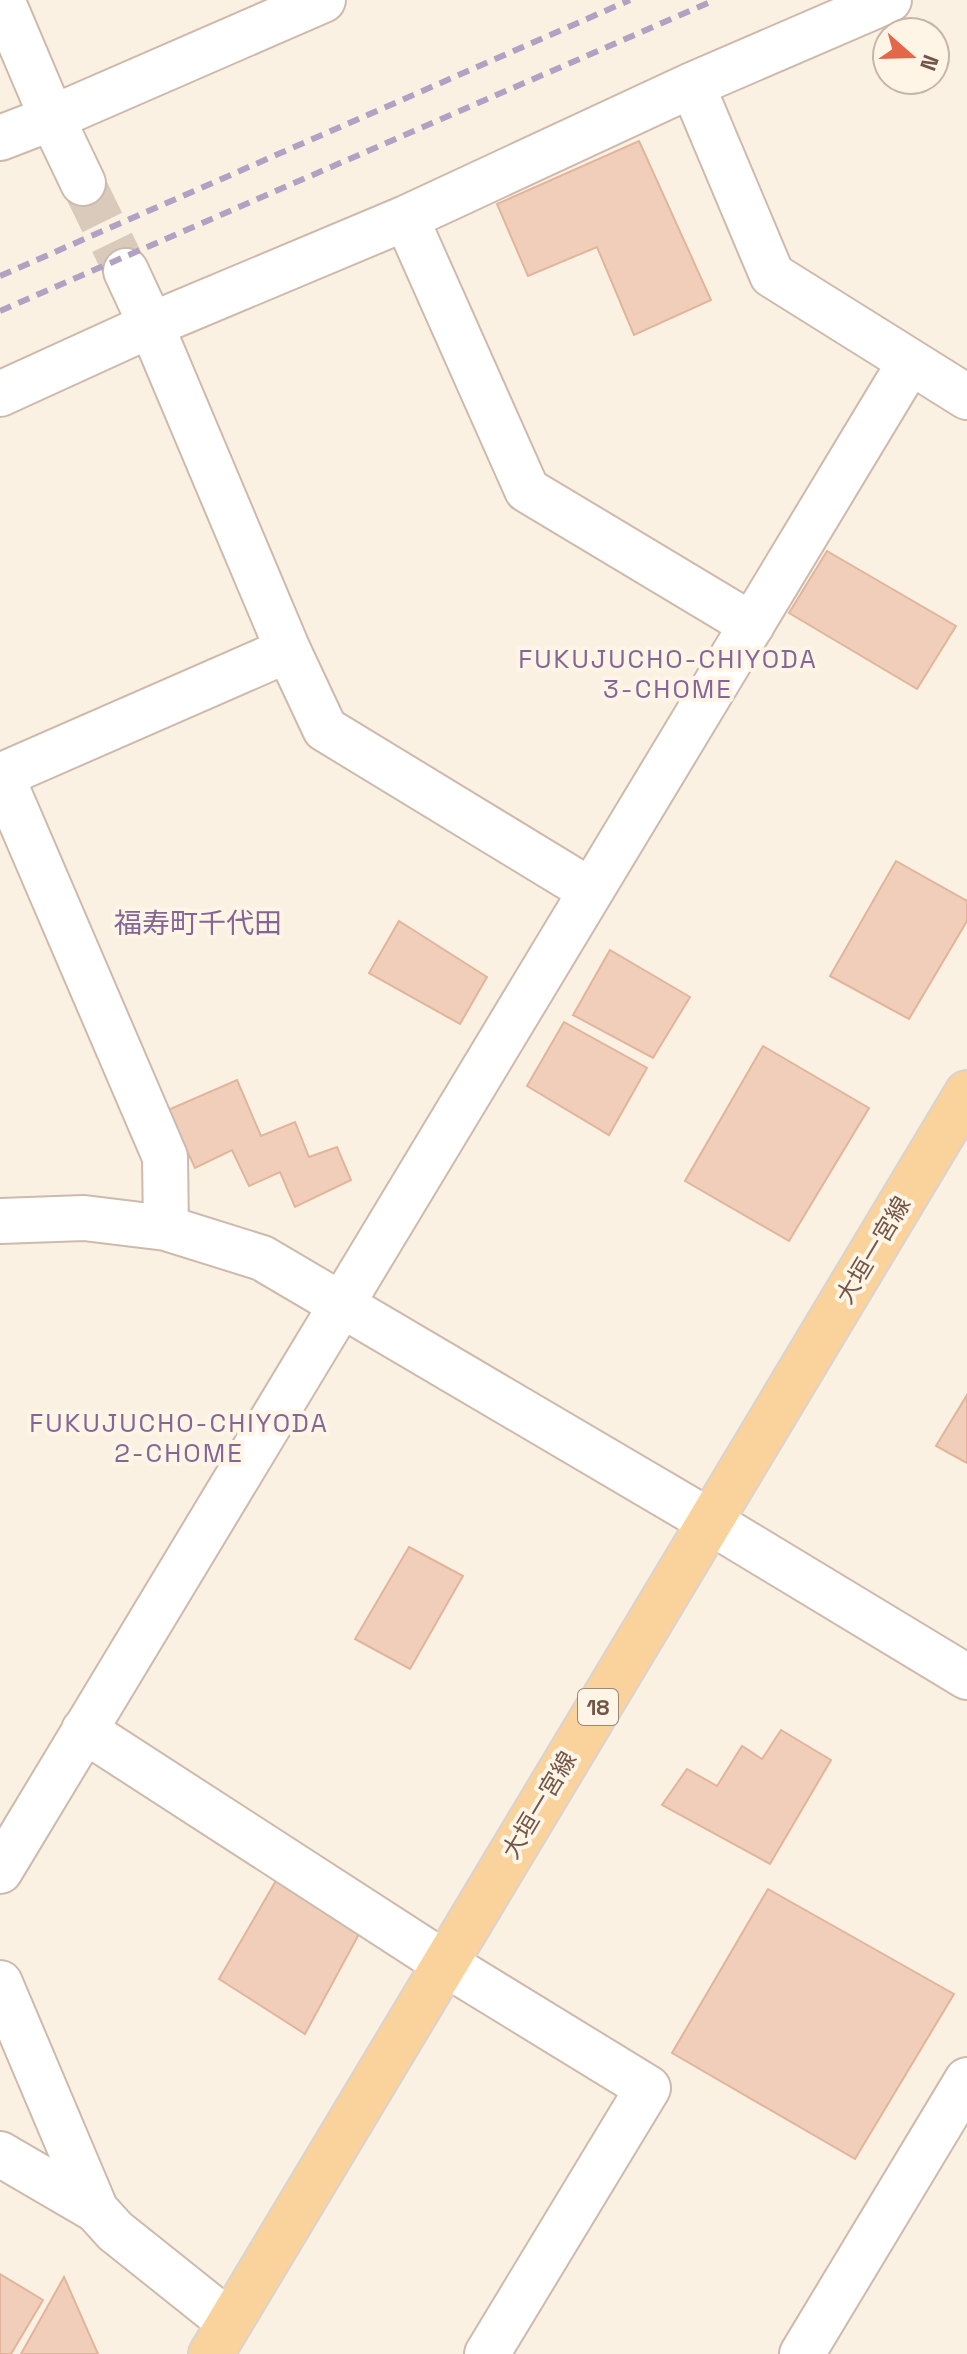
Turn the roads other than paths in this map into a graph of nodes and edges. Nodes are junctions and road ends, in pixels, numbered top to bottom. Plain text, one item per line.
1 (2, 0) edge
2 (323, 0) edge
3 (889, 0) edge
4 (692, 85) junction
5 (52, 118) junction
6 (0, 138) edge
7 (83, 183) tunnel mouth
8 (406, 218) junction
9 (126, 271) tunnel mouth
10 (151, 325) junction
11 (910, 362) junction
12 (0, 394) edge
13 (967, 397) edge
14 (752, 625) junction
15 (288, 650) junction
16 (0, 776) edge
17 (591, 891) junction
18 (967, 1093) edge
19 (0, 1221) edge
20 (166, 1228) junction
21 (342, 1304) junction
22 (709, 1521) junction
23 (967, 1677) edge
24 (84, 1730) junction
25 (0, 1871) edge
26 (444, 1963) junction
27 (0, 1983) edge
28 (0, 2065) edge
29 (967, 2080) edge
30 (41, 2081) junction
31 (0, 2154) edge
32 (96, 2210) junction
33 (220, 2338) edge
34 (487, 2354) edge
35 (802, 2354) edge

1 - 5 street
2 - 5 street
3 - 4 street
4 - 8 street
4 - 11 street
5 - 6 street
5 - 7 street
8 - 10 street
8 - 14 street
9 - 10 street
10 - 12 street
10 - 15 street
11 - 13 street
11 - 14 street
14 - 17 street
15 - 16 street
15 - 17 street
16 - 20 street
17 - 21 street
18 - 22 main road, 大垣一宮線 / 18
19 - 20 street
20 - 21 street
21 - 22 street
21 - 24 street
22 - 23 street
22 - 26 main road, 大垣一宮線 / 18
24 - 25 street
24 - 26 street
26 - 33 main road, 大垣一宮線 / 18
26 - 34 street
27 - 30 street
28 - 30 street
29 - 35 street
30 - 32 street
31 - 32 street
32 - 33 street

